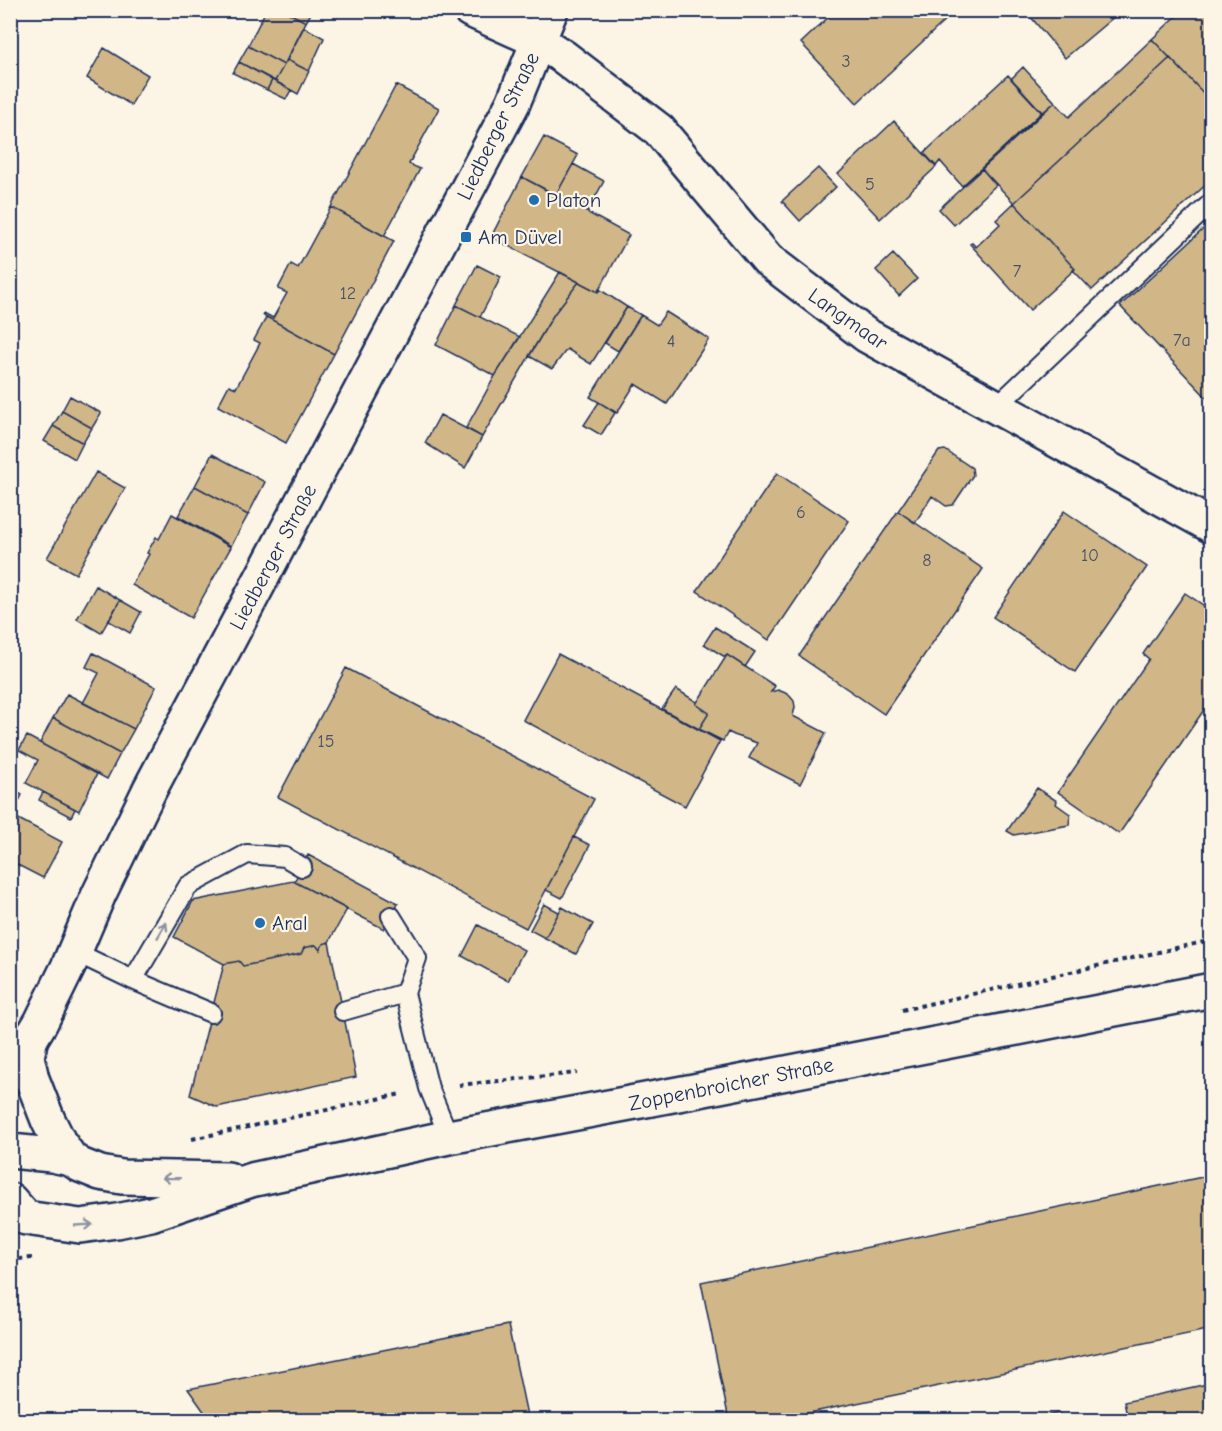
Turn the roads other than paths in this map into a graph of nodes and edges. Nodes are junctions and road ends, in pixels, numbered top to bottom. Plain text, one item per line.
1 (470, 10) edge
2 (551, 10) edge
3 (539, 41) junction
4 (1212, 202) edge
5 (996, 407) junction
6 (1212, 526) edge
7 (302, 867) dead end
8 (391, 916) dead end
9 (75, 952) junction
10 (133, 980) junction
11 (1212, 990) edge
12 (405, 993) junction
13 (343, 1011) dead end
14 (211, 1013) dead end
15 (31, 1037) junction
16 (10, 1073) edge
17 (448, 1137) junction
18 (10, 1151) edge
19 (71, 1159) junction
20 (251, 1180) junction
21 (16, 1213) edge

1 - 3 main road
2 - 3 main road, Liedberger Straße
3 - 5 main road, Langmaar
3 - 9 main road, Liedberger Straße
4 - 5 lane
5 - 6 main road, Langmaar
10 -> 7 lane
8 - 12 lane
9 - 10 lane
9 - 15 main road, Liedberger Straße
10 - 14 lane
11 - 17 main road, Zoppenbroicher Straße
12 - 13 lane
12 - 17 lane
15 - 16 main road, Liedberger Straße
15 - 19 main road
17 - 20 main road, Zoppenbroicher Straße
18 - 19 main road, Zoppenbroicher Straße
20 -> 19 main road, Zoppenbroicher Straße
21 -> 20 main road, Zoppenbroicher Straße

